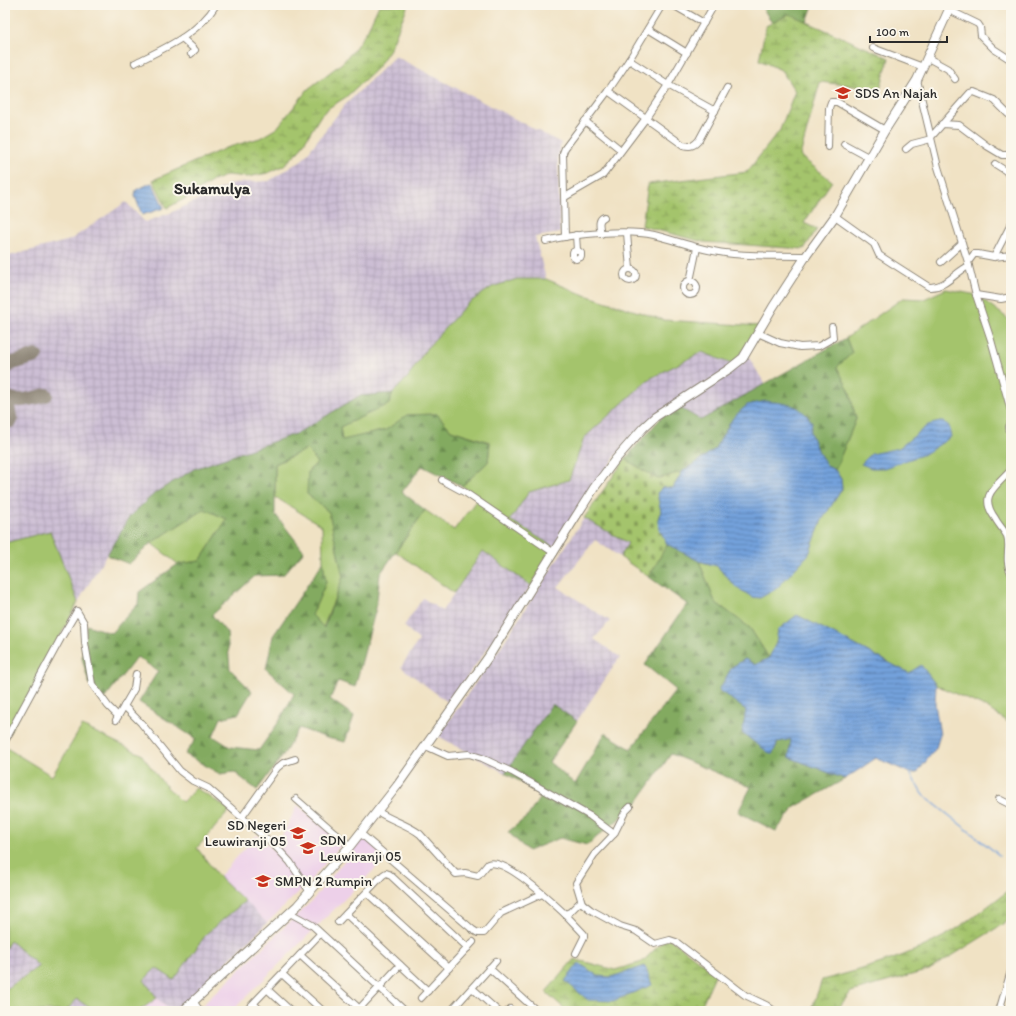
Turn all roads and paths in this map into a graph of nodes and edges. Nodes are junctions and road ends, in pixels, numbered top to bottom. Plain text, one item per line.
1 (216, 5) edge
2 (662, 5) edge
3 (673, 5) edge
4 (714, 5) edge
5 (950, 8) edge
6 (704, 24) junction
7 (648, 29) junction
8 (182, 38) junction
9 (873, 48) dead end
10 (687, 53) junction
11 (192, 54) dead end
12 (928, 58) junction
13 (629, 60) junction
14 (1011, 60) edge
15 (135, 63) dead end
16 (923, 67) junction
17 (955, 79) dead end
18 (917, 80) junction
19 (668, 85) junction
20 (728, 88) dead end
21 (608, 91) junction
22 (715, 111) junction
23 (1011, 113) edge
24 (646, 118) junction
25 (585, 122) junction
26 (942, 124) junction
27 (885, 130) junction
28 (931, 138) junction
29 (844, 144) dead end
30 (828, 147) dead end
31 (906, 149) dead end
32 (622, 150) junction
33 (1011, 155) edge
34 (868, 158) junction
35 (995, 164) dead end
36 (1011, 178) edge
37 (565, 197) junction
38 (835, 216) junction
39 (604, 217) dead end
40 (1011, 224) edge
41 (627, 233) junction
42 (601, 234) junction
43 (576, 235) junction
44 (565, 237) junction
45 (546, 241) dead end
46 (962, 243) junction
47 (697, 248) junction
48 (577, 250) dead end
49 (1011, 255) edge
50 (806, 256) junction
51 (994, 258) junction
52 (941, 262) dead end
53 (968, 264) junction
54 (630, 269) dead end
55 (690, 281) dead end
56 (976, 295) junction
57 (1011, 298) edge
58 (832, 327) dead end
59 (758, 333) junction
60 (1011, 411) edge
61 (1011, 422) edge
62 (1011, 437) edge
63 (1011, 470) edge
64 (442, 480) dead end
65 (554, 553) junction
66 (1011, 573) edge
67 (136, 674) dead end
68 (124, 706) junction
69 (5, 741) edge
70 (426, 746) junction
71 (295, 759) dead end
72 (296, 799) dead end
73 (999, 799) dead end
74 (1011, 805) edge
75 (630, 807) dead end
76 (377, 811) junction
77 (242, 817) junction
78 (360, 833) junction
79 (614, 834) junction
80 (350, 846) junction
81 (310, 892) junction
82 (366, 893) junction
83 (542, 894) junction
84 (582, 903) junction
85 (297, 906) junction
86 (290, 912) junction
87 (346, 914) junction
88 (565, 914) junction
89 (303, 919) junction
90 (338, 922) dead end
91 (320, 934) junction
92 (473, 942) dead end
93 (468, 948) junction
94 (576, 953) dead end
95 (300, 955) junction
96 (496, 961) dead end
97 (400, 965) junction
98 (449, 968) junction
99 (489, 968) junction
100 (1011, 971) edge
101 (282, 974) junction
102 (379, 988) junction
103 (472, 988) junction
104 (268, 990) junction
105 (428, 991) junction
106 (421, 998) dead end
107 (193, 1001) junction
108 (254, 1004) junction
109 (360, 1010) edge
110 (184, 1011) edge
111 (200, 1011) edge
112 (246, 1011) edge
113 (262, 1011) edge
114 (291, 1011) edge
115 (323, 1011) edge
116 (405, 1011) edge
117 (451, 1011) edge
118 (498, 1011) edge
119 (537, 1011) edge
120 (774, 1011) edge
121 (811, 1011) edge
122 (817, 1011) edge
123 (999, 1011) edge

1 - 8 street
2 - 7 street
3 - 6 street
4 - 6 street
5 - 12 main road
5 - 14 street
6 - 10 street
7 - 10 street
7 - 13 street
8 - 11 street
8 - 15 street
9 - 16 street
10 - 19 street
12 - 16 main road
12 - 17 street
13 - 19 street
13 - 21 street
16 - 18 main road
18 - 27 main road
18 - 28 street
19 - 22 street
19 - 24 street
20 - 22 street
21 - 24 street
21 - 25 street
22 - 24 street
23 - 26 street
24 - 32 street
25 - 32 street
25 - 37 street
26 - 28 street
26 - 33 street
27 - 30 street
27 - 34 main road
28 - 31 street
28 - 46 street
29 - 34 street
32 - 37 street
34 - 38 main road
35 - 36 street
37 - 44 street
38 - 50 main road
38 - 53 street
39 - 42 street
40 - 51 street
41 - 42 street
41 - 47 street
41 - 54 street
42 - 43 street
43 - 44 street
43 - 48 street
44 - 45 street
46 - 52 street
46 - 53 street
47 - 50 street
47 - 55 street
49 - 51 street
50 - 59 main road
51 - 53 street
53 - 56 street
56 - 57 street
56 - 60 street
58 - 59 street
59 - 65 main road
61 - 62 street
63 - 66 street
64 - 65 street
65 - 70 main road
67 - 68 street
68 - 69 street
68 - 77 street
70 - 76 main road
70 - 79 street
71 - 77 street
72 - 80 street
73 - 74 street
75 - 79 street
76 - 78 main road
76 - 83 street
77 - 81 street
78 - 80 main road
78 - 83 street
79 - 84 street
80 - 81 main road
81 - 85 main road
82 - 87 street
82 - 93 street
82 - 98 street
83 - 88 street
84 - 88 street
84 - 120 street
85 - 86 main road
85 - 89 street
86 - 89 street
86 - 107 main road
87 - 90 street
87 - 97 street
88 - 94 street
89 - 91 street
91 - 95 street
91 - 102 street
92 - 93 street
93 - 98 street
95 - 101 street
95 - 109 street
96 - 99 street
97 - 102 street
97 - 105 street
98 - 105 street
99 - 103 street
99 - 119 street
100 - 123 street
101 - 104 street
101 - 115 street
102 - 109 street
102 - 116 street
103 - 117 street
103 - 118 street
104 - 108 street
104 - 114 street
105 - 106 street
107 - 110 main road
107 - 111 street
108 - 112 street
108 - 113 street
121 - 122 street

